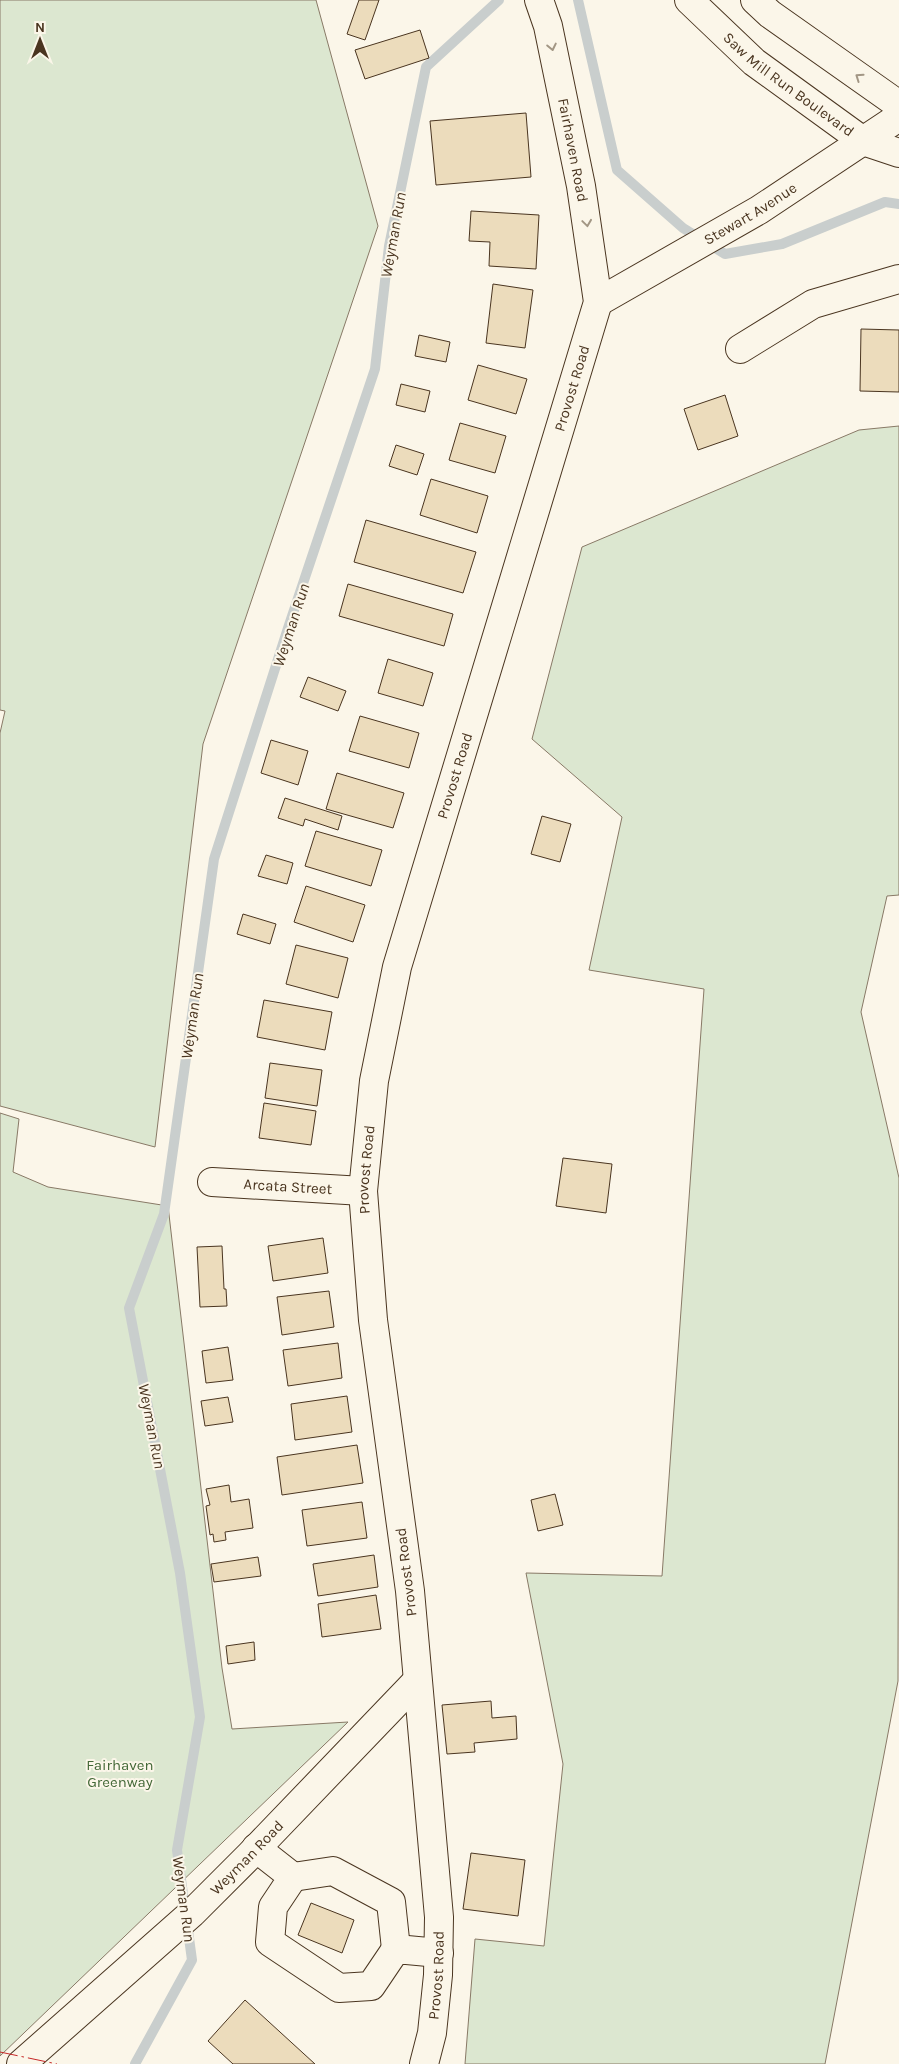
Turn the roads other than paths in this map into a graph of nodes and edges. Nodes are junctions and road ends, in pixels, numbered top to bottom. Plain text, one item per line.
1 (539, 0) edge
2 (689, 0) edge
3 (755, 0) edge
4 (899, 105) edge
5 (899, 118) edge
6 (863, 140) junction
7 (899, 152) edge
8 (899, 279) edge
9 (598, 302) junction
10 (740, 350) dead end
11 (212, 1182) dead end
12 (363, 1191) junction
13 (417, 1681) junction
14 (253, 1851) junction
15 (293, 1877) junction
16 (396, 1949) junction
17 (439, 1953) junction
18 (23, 2063) edge
19 (424, 2064) edge

1 -> 9 main road, Fairhaven Road
2 - 6 main road, Saw Mill Run Boulevard
4 -> 3 main road
5 - 6 main road, Stewart Avenue
6 - 7 main road, Saw Mill Run Boulevard
6 - 9 main road, Stewart Avenue
8 - 10 main road
9 - 12 main road, Provost Road
11 - 12 main road, Arcata Street
12 - 13 main road, Provost Road
13 - 14 main road, Weyman Road
13 - 17 main road, Provost Road
14 - 15 main road
14 - 18 main road, Weyman Road
15 - 16 main road
15 - 16 main road
16 - 17 main road
17 - 19 main road, Provost Road

